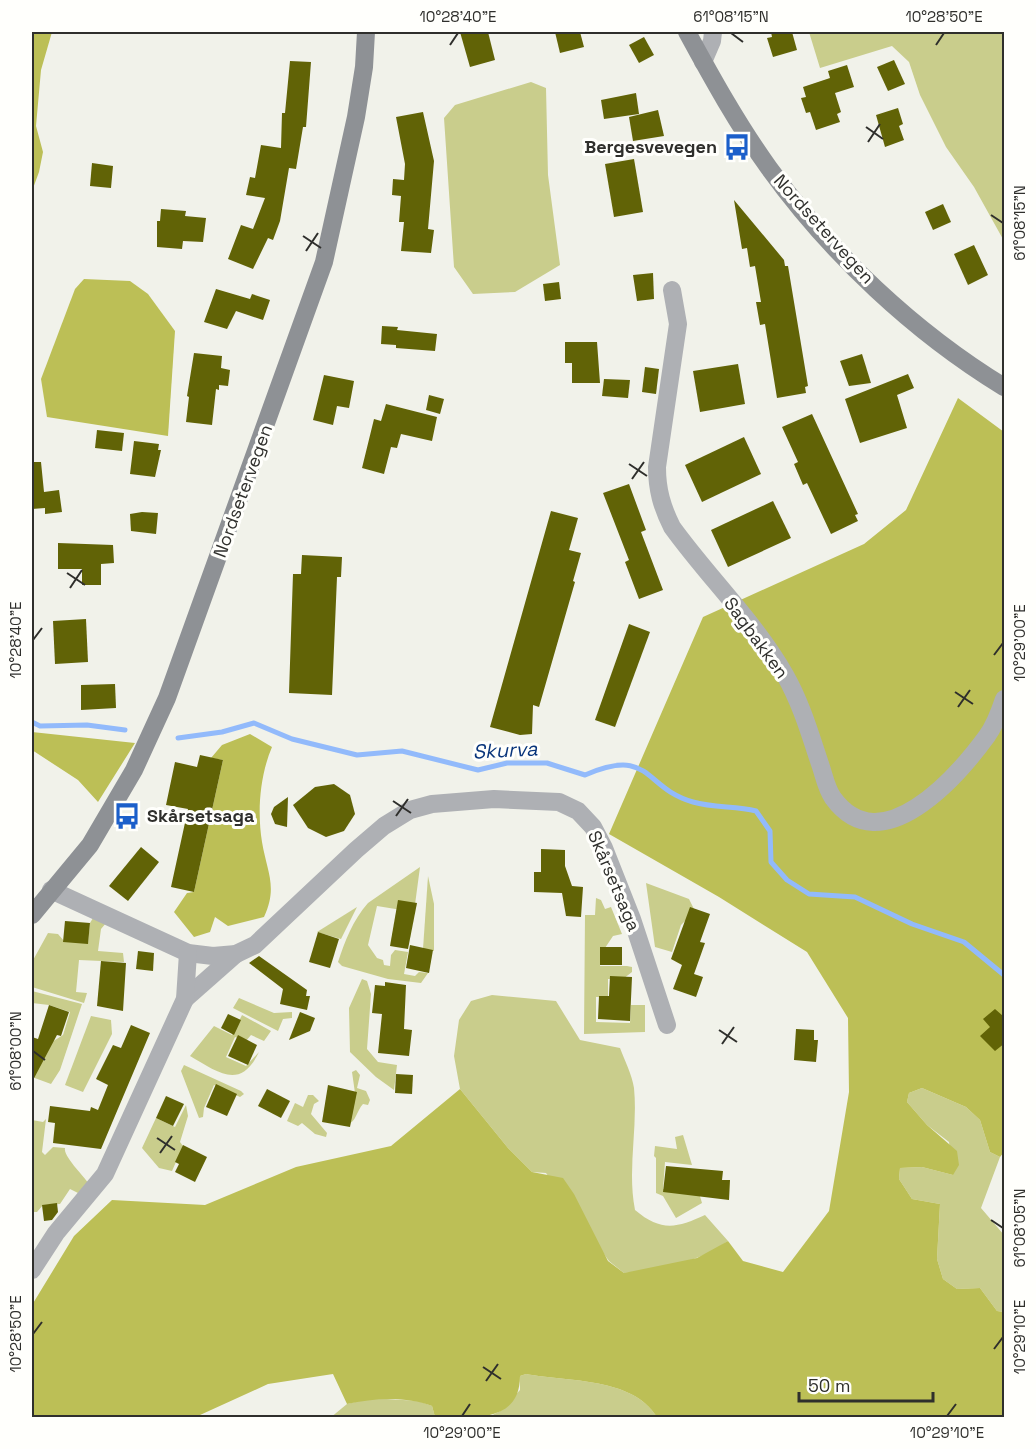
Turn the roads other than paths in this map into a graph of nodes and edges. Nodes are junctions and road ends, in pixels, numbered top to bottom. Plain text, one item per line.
1 (366, 32) edge
2 (687, 32) edge
3 (713, 32) edge
4 (703, 62) junction
5 (672, 290) dead end
6 (1005, 387) edge
7 (1005, 699) edge
8 (51, 890) junction
9 (32, 915) edge
10 (188, 953) junction
11 (236, 954) junction
12 (185, 999) junction
13 (667, 1025) dead end
14 (32, 1270) edge

1 - 8 main road, Nordsetervegen
2 - 4 main road, Nordsetervegen
3 - 4 street
4 - 6 main road, Nordsetervegen
5 - 7 street, Sagbakken
8 - 9 main road, Nordsetervegen
8 - 10 street, Skårsetsaga
10 - 11 street, Skårsetsaga
10 - 12 street, Skårsetsaga
11 - 12 street, Skårsetsaga
11 - 13 street, Skårsetsaga
12 - 14 street, Skårsetsaga

